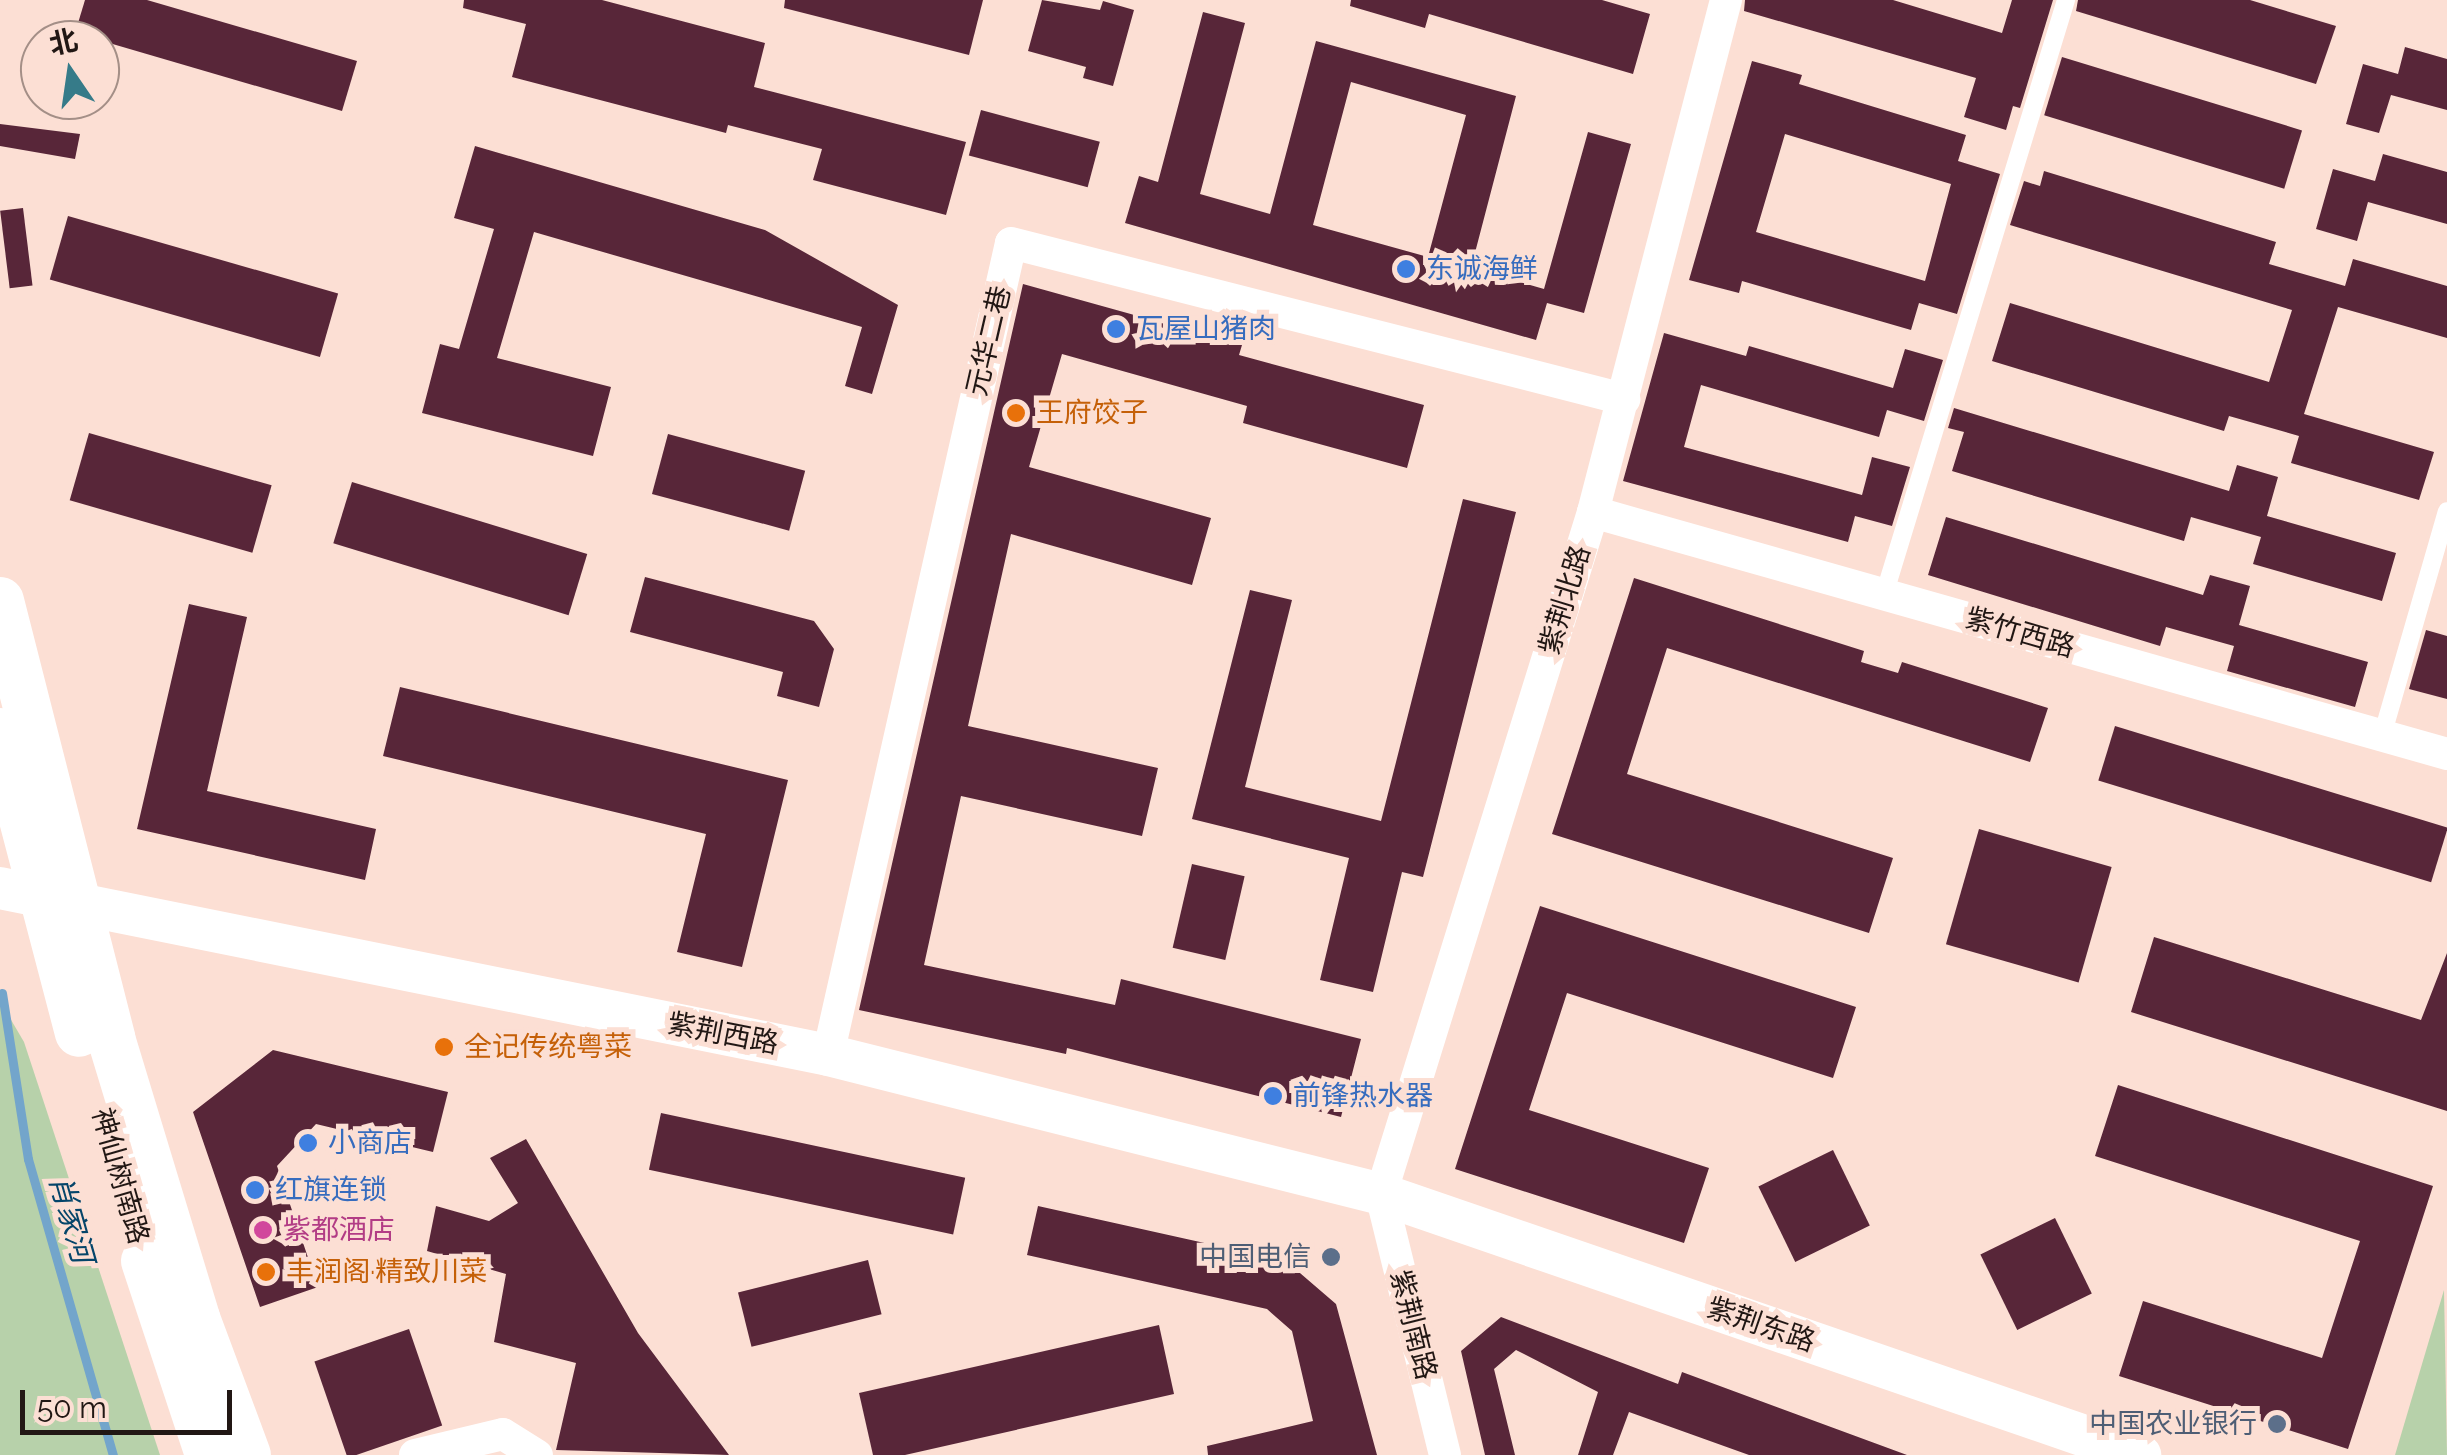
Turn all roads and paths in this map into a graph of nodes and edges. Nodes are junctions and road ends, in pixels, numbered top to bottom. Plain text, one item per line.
1 (1726, 0) edge
2 (2066, 0) edge
3 (1624, 400) junction
4 (2447, 511) edge
5 (1593, 512) junction
6 (1884, 595) junction
7 (0, 601) edge
8 (0, 732) edge
9 (2382, 736) junction
10 (2447, 754) edge
11 (39, 896) edge
12 (828, 1055) junction
13 (1381, 1194) junction
14 (208, 1455) edge
15 (247, 1455) edge
16 (415, 1455) edge
17 (537, 1455) edge
18 (1444, 1455) edge
19 (2140, 1455) edge

1 - 3 street, 紫荆北路
2 - 6 lane
3 - 5 street, 紫荆北路
3 - 12 street, 元华二巷
4 - 9 lane
5 - 6 street, 紫竹西路
5 - 13 street, 紫荆北路
6 - 9 street, 紫竹西路
7 - 11 main road
8 - 11 main road
9 - 10 street, 紫竹西路
11 - 12 street, 紫荆西路
11 - 14 main road, 神仙树南路
11 - 15 main road
12 - 13 street, 紫荆西路
13 - 18 street, 紫荆南路
13 - 19 street, 紫荆东路
16 - 17 street

